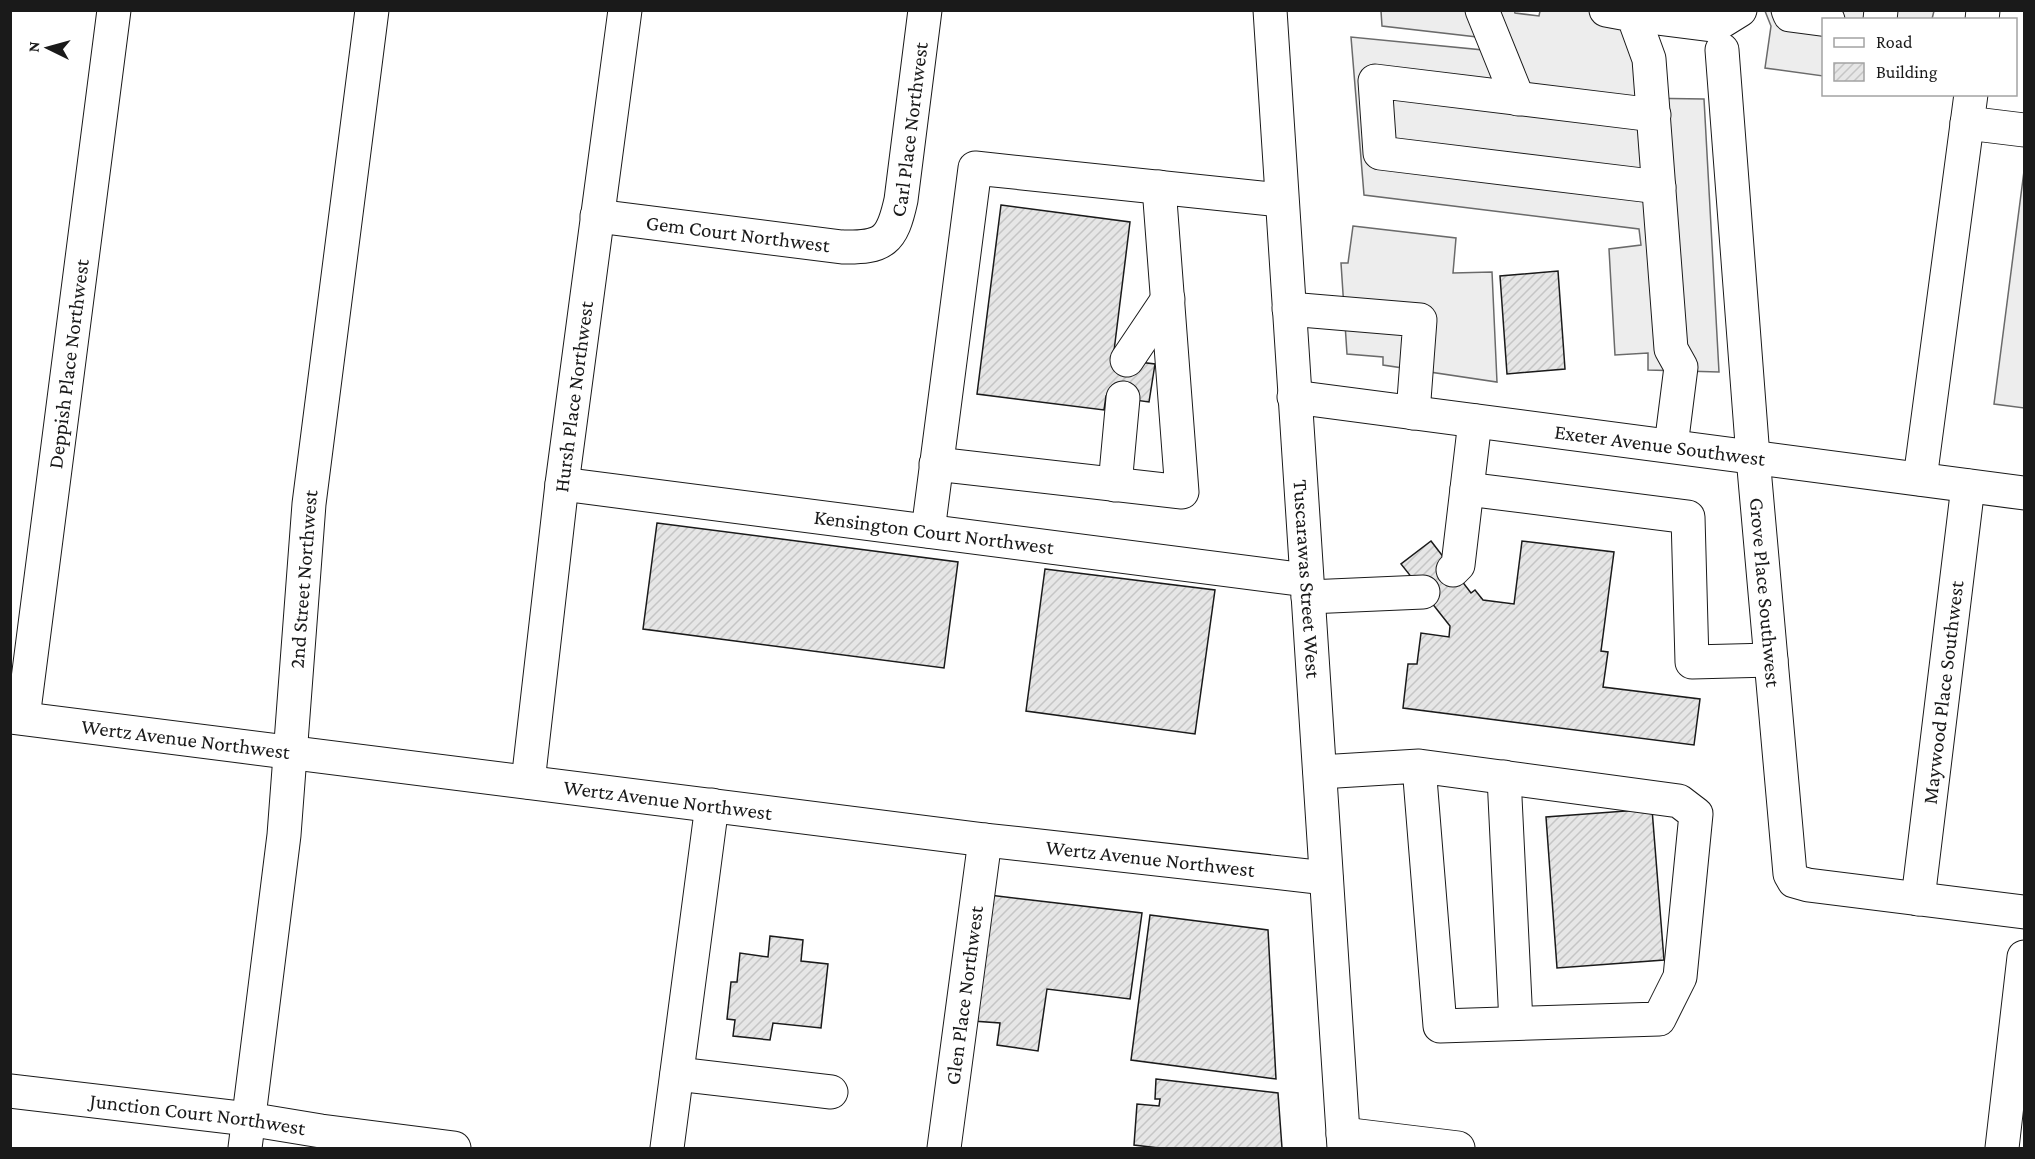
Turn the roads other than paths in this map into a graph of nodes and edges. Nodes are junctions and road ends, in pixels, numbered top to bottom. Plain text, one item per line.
1 (114, 10) edge
2 (372, 10) edge
3 (625, 10) edge
4 (925, 10) edge
5 (1270, 10) edge
6 (1482, 10) edge
7 (1740, 10) edge
8 (1788, 10) edge
9 (1620, 13) edge
10 (1822, 19) edge
11 (1722, 50) dead end
12 (1518, 99) junction
13 (1653, 107) junction
14 (1969, 109) edge
15 (2025, 130) edge
16 (1160, 187) junction
17 (1659, 187) junction
18 (1281, 200) junction
19 (597, 216) junction
20 (881, 243) joint
21 (1168, 299) junction
22 (1289, 309) junction
23 (1127, 360) dead end
24 (1294, 397) junction
25 (1123, 398) dead end
26 (1413, 413) junction
27 (1475, 421) junction
28 (1660, 445) junction
29 (1753, 457) junction
30 (936, 464) junction
31 (1920, 480) junction
32 (562, 484) junction
33 (1115, 485) junction
34 (1968, 486) junction
35 (1467, 489) junction
36 (2025, 493) edge
37 (928, 531) junction
38 (1454, 570) dead end
39 (1307, 589) junction
40 (1423, 592) dead end
41 (1771, 660) junction
42 (16, 717) edge
43 (289, 752) junction
44 (1419, 766) junction
45 (1320, 772) junction
46 (1504, 777) junction
47 (528, 782) junction
48 (712, 806) junction
49 (986, 840) junction
50 (1326, 878) junction
51 (1918, 899) junction
52 (2025, 912) edge
53 (2025, 957) edge
54 (1516, 1023) junction
55 (677, 1074) junction
56 (10, 1091) edge
57 (831, 1092) dead end
58 (246, 1134) edge
59 (1344, 1141) edge
60 (454, 1149) edge
61 (668, 1149) edge
62 (944, 1149) edge
63 (1458, 1149) edge
64 (2002, 1149) edge

1 - 42 street, Deppish Place Northwest
2 - 43 street, 2nd Street Northwest
3 - 19 street, Hursh Place Northwest
4 - 20 street, Carl Place Northwest
5 - 18 street, Tuscarawas Street West
6 - 12 street
7 - 9 street
8 - 10 street
9 - 13 street
11 - 29 street, Grove Place Southwest
12 - 13 street
12 - 17 street
13 - 17 street
14 - 15 street
14 - 31 street
16 - 18 street
16 - 21 street
16 - 30 street
17 - 28 street
18 - 22 street, Tuscarawas Street West
19 - 20 street, Gem Court Northwest
19 - 32 street, Hursh Place Northwest
21 - 23 street
21 - 33 street
22 - 24 street, Tuscarawas Street West
22 - 26 street
24 - 26 street, Exeter Avenue Southwest
24 - 39 street, Tuscarawas Street West
25 - 33 street
26 - 27 street, Exeter Avenue Southwest
27 - 28 street, Exeter Avenue Southwest
27 - 35 street
28 - 29 street, Exeter Avenue Southwest
29 - 31 street, Exeter Avenue Southwest
29 - 41 street, Grove Place Southwest
30 - 33 street
30 - 37 street
31 - 34 street, Exeter Avenue Southwest
32 - 37 street, Kensington Court Northwest
32 - 47 street, Hursh Place Northwest
34 - 36 street, Exeter Avenue Southwest
34 - 51 street, Maywood Place Southwest
35 - 38 street
35 - 41 street
37 - 39 street, Kensington Court Northwest
39 - 40 street, Kensington Court Northwest
39 - 45 street, Tuscarawas Street West
41 - 51 street, Grove Place Southwest
42 - 43 street, Wertz Avenue Northwest
43 - 47 street, Wertz Avenue Northwest
43 - 58 street, 2nd Street Northwest
44 - 45 street
44 - 46 street
44 - 54 street
45 - 50 street, Tuscarawas Street West
46 - 54 street
46 - 54 street
47 - 48 street, Wertz Avenue Northwest
48 - 49 street, Wertz Avenue Northwest
48 - 55 street
49 - 50 street, Wertz Avenue Northwest
49 - 62 street, Glen Place Northwest
50 - 59 street, Tuscarawas Street West
51 - 52 street
53 - 64 street
55 - 57 street
55 - 61 street
56 - 58 street, Junction Court Northwest
58 - 60 street, Junction Court Northwest
59 - 63 street

